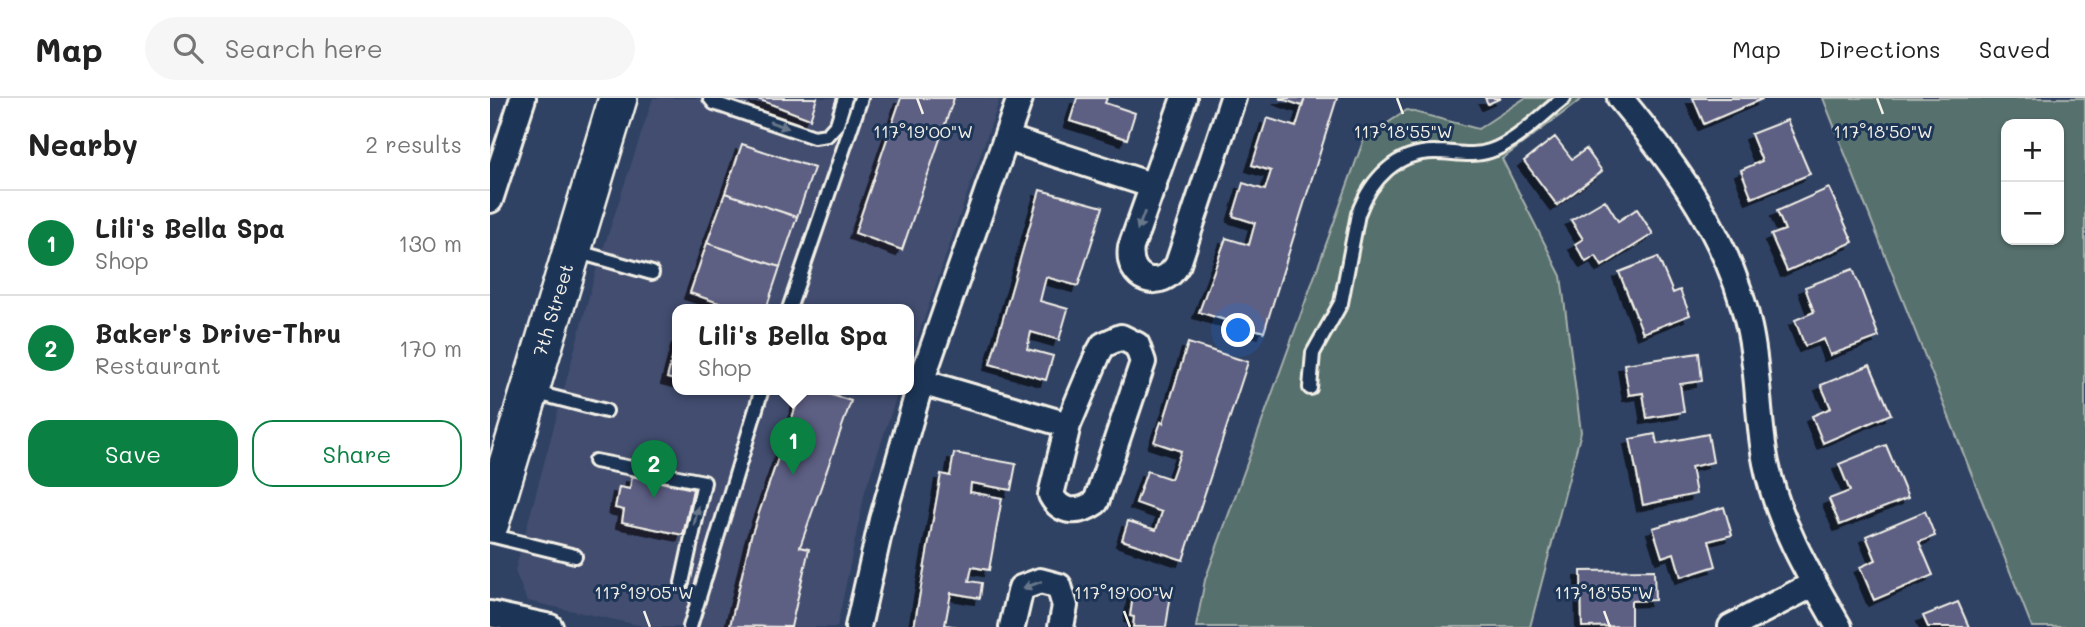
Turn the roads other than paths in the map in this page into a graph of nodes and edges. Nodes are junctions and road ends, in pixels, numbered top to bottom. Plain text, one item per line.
1 (523, 98) edge
2 (618, 98) edge
3 (710, 98) edge
4 (845, 98) edge
5 (861, 98) edge
6 (1020, 98) edge
7 (1184, 98) edge
8 (1233, 98) edge
9 (1564, 98) edge
10 (1620, 98) edge
11 (1006, 138) junction
12 (1154, 186) junction
13 (490, 200) edge
14 (571, 250) junction
15 (652, 274) dead end
16 (791, 304) edge
17 (921, 382) junction
18 (1310, 388) dead end
19 (529, 391) junction
20 (760, 395) edge
21 (606, 411) dead end
22 (1068, 425) junction
23 (595, 461) dead end
24 (490, 523) edge
25 (490, 535) edge
26 (575, 556) dead end
27 (682, 583) dead end
28 (1814, 584) junction
29 (490, 614) edge
30 (550, 627) edge
31 (690, 627) edge
32 (858, 627) edge
33 (1012, 627) edge
34 (1061, 627) edge
35 (1731, 627) edge
36 (1839, 627) edge

1 - 13 street
2 - 14 main road, 7th Street
3 -> 4 lane
5 - 16 lane
6 - 11 street
7 - 12 street
12 -> 8 street
9 - 18 lane
10 - 28 street
11 - 12 street
11 - 17 street
14 - 15 lane
14 - 19 main road, 7th Street
17 - 22 street
17 - 32 street
19 - 21 lane
19 - 24 main road, 7th Street
20 - 31 lane
22 - 22 street
27 -> 23 lane
25 - 26 lane
28 - 35 street
28 - 36 street
29 - 30 street
34 -> 33 street

